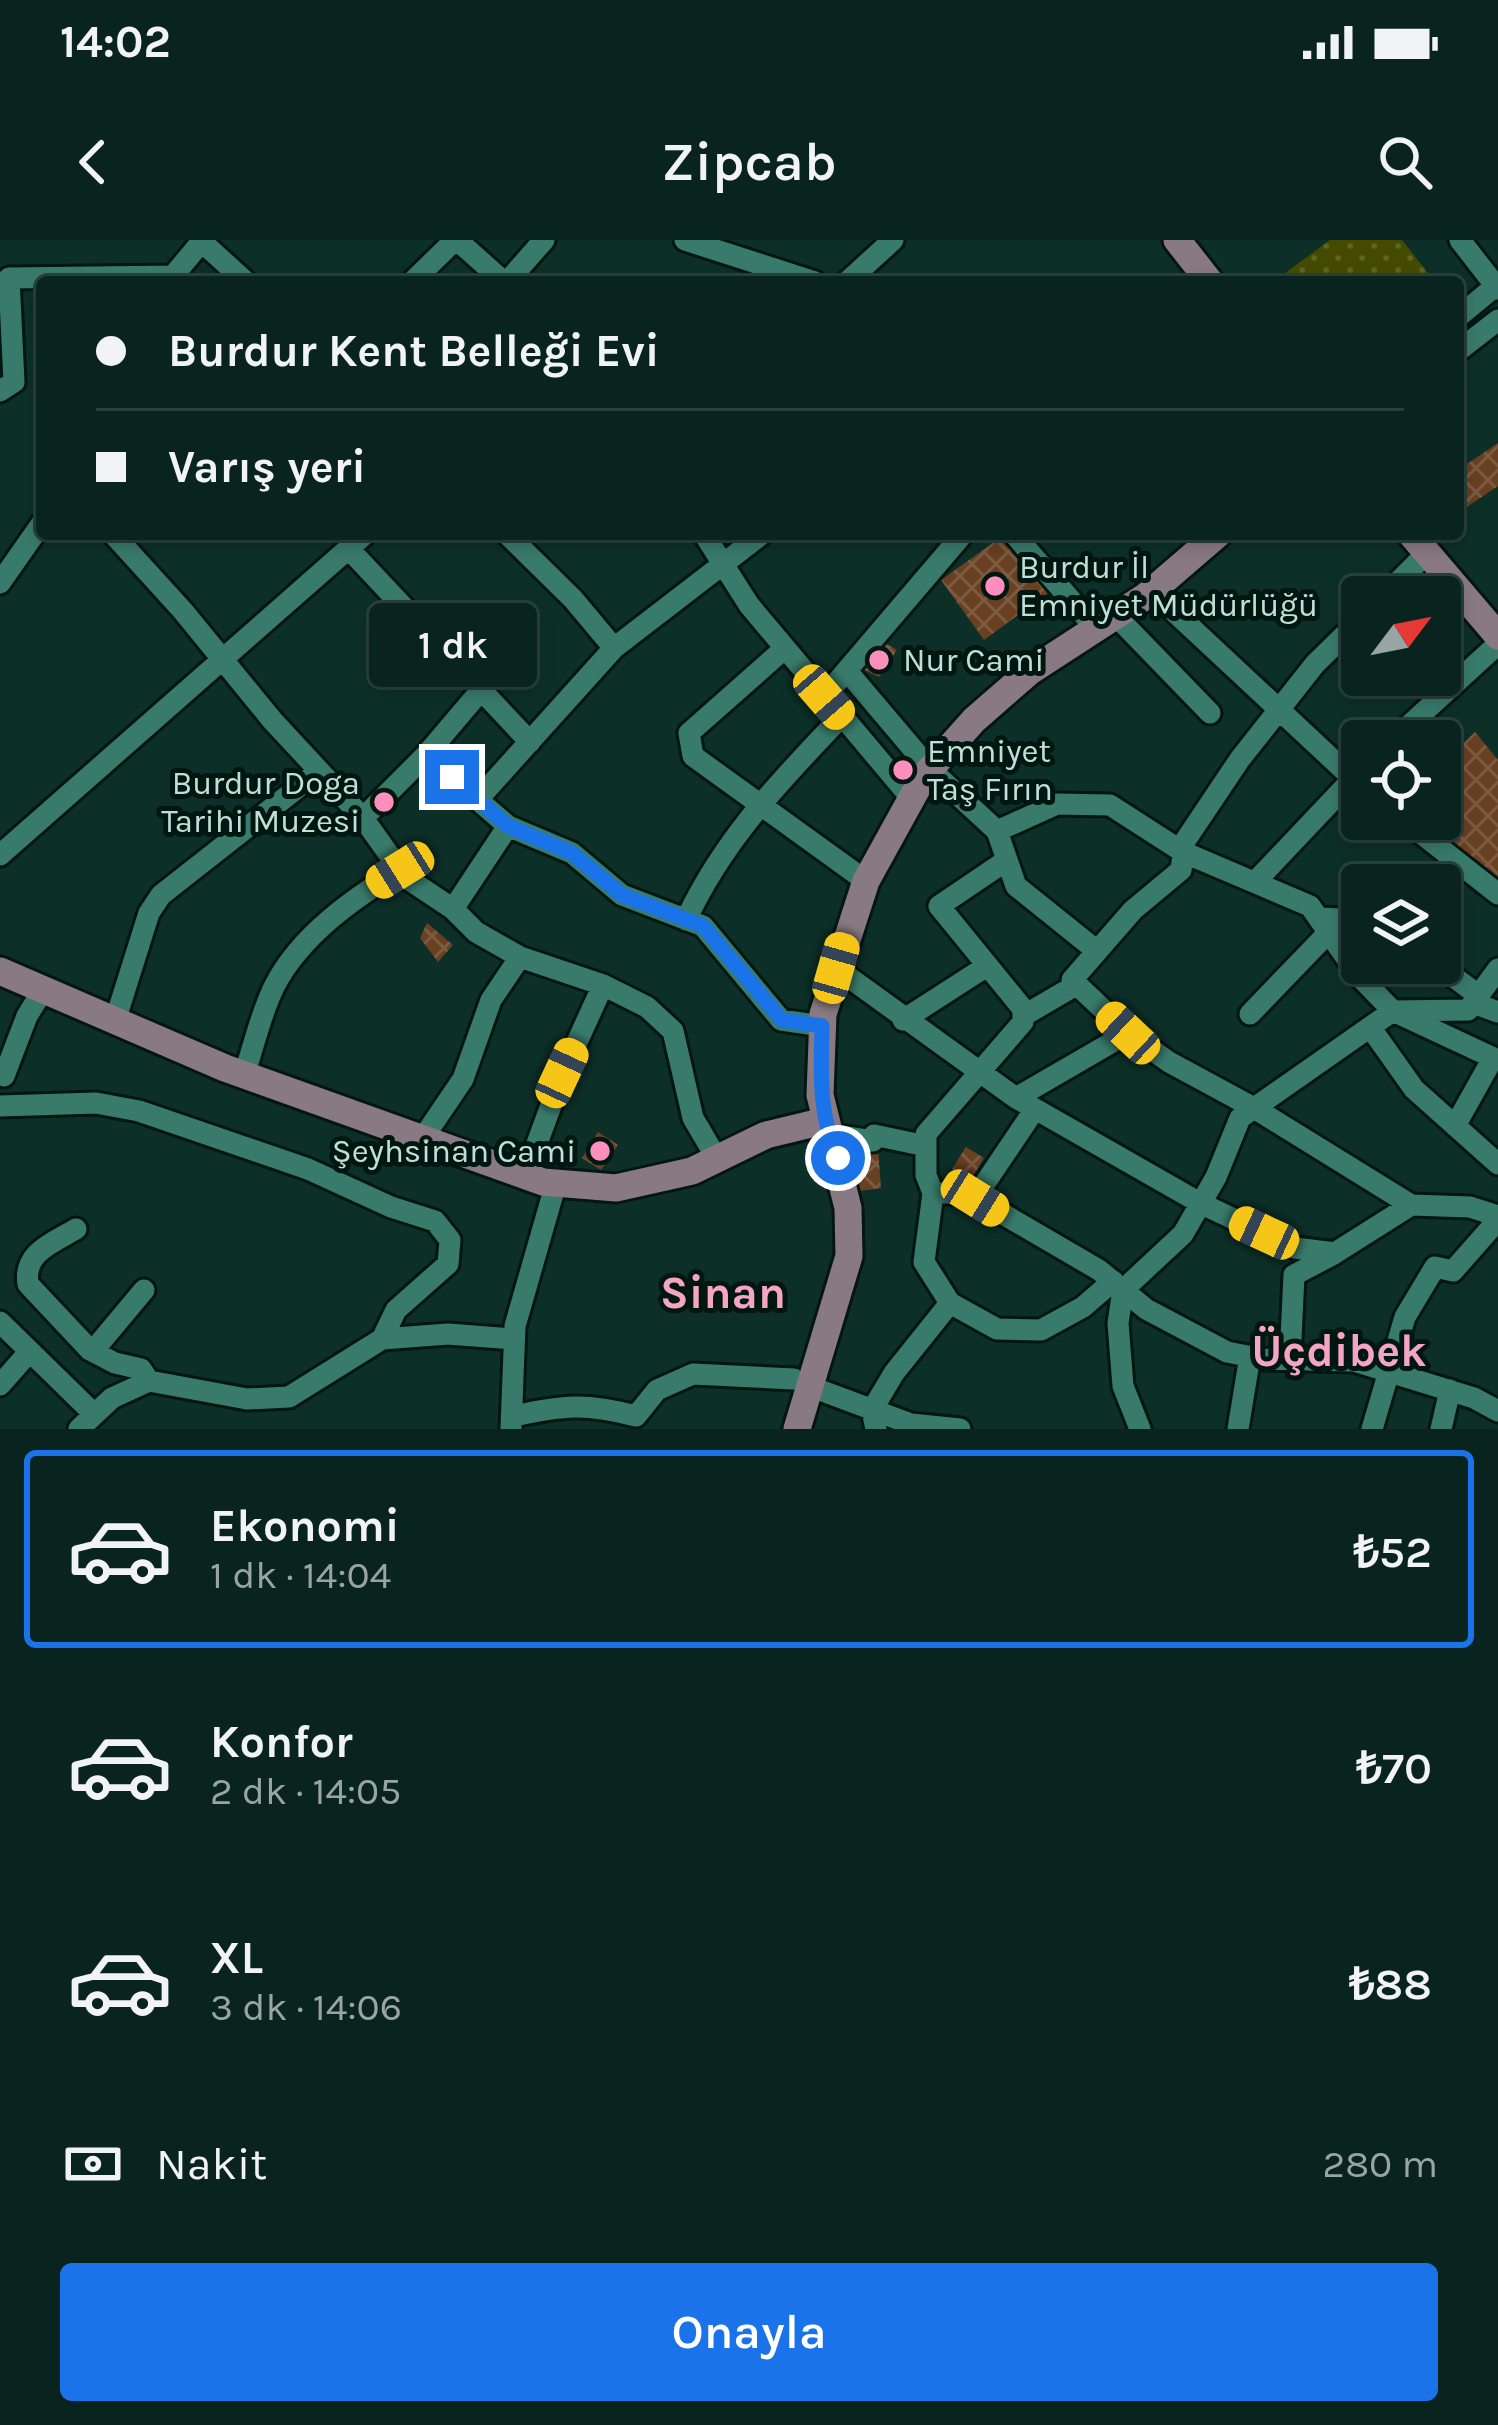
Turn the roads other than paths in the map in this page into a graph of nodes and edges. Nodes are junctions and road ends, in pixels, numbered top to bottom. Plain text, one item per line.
1 (456, 240) edge
2 (544, 240) edge
3 (685, 240) edge
4 (893, 240) edge
5 (1178, 240) edge
6 (1460, 240) edge
7 (202, 241) edge
8 (738, 248) edge
9 (173, 276) edge
10 (240, 276) edge
11 (418, 276) edge
12 (498, 276) edge
13 (511, 276) edge
14 (801, 276) edge
15 (854, 276) edge
16 (1205, 276) edge
17 (36, 278) edge
18 (1497, 286) edge
19 (1464, 312) edge
20 (1498, 320) edge
21 (1464, 346) edge
22 (0, 391) edge
23 (36, 532) edge
24 (123, 540) edge
25 (513, 540) edge
26 (708, 540) edge
27 (755, 540) edge
28 (958, 540) edge
29 (1019, 540) edge
30 (1211, 540) edge
31 (357, 541) edge
32 (1419, 543) edge
33 (724, 565) junction
34 (1397, 576) edge
35 (0, 584) edge
36 (1152, 591) junction
37 (1106, 623) junction
38 (1341, 639) edge
39 (1498, 640) edge
40 (614, 648) junction
41 (784, 649) junction
42 (223, 660) junction
43 (847, 670) junction
44 (482, 689) junction
45 (824, 697) junction
46 (1279, 710) junction
47 (1210, 712) dead end
48 (841, 717) junction
49 (1414, 720) edge
50 (530, 742) junction
51 (426, 755) junction
52 (1341, 763) edge
53 (930, 770) junction
54 (319, 771) junction
55 (1341, 796) edge
56 (478, 799) junction
57 (911, 799) junction
58 (758, 803) junction
59 (363, 818) junction
60 (508, 826) junction
61 (997, 831) junction
62 (1430, 840) edge
63 (1183, 852) junction
64 (0, 855) edge
65 (1007, 860) junction
66 (400, 870) junction
67 (866, 881) junction
68 (1255, 882) junction
69 (1498, 894) edge
70 (453, 909) junction
71 (686, 920) junction
72 (1341, 923) edge
73 (1324, 925) junction
74 (1097, 951) junction
75 (520, 957) junction
76 (987, 966) junction
77 (836, 968) junction
78 (0, 972) edge
79 (1497, 972) edge
80 (1459, 984) edge
81 (603, 985) junction
82 (1076, 985) junction
83 (43, 990) junction
84 (1476, 999) junction
85 (1393, 1011) junction
86 (1498, 1012) edge
87 (1250, 1014) dead end
88 (1023, 1016) junction
89 (903, 1020) junction
90 (115, 1021) junction
91 (822, 1026) junction
92 (1370, 1027) junction
93 (1128, 1033) junction
94 (1496, 1059) edge
95 (977, 1073) junction
96 (244, 1075) junction
97 (4, 1076) dead end
98 (1025, 1104) junction
99 (0, 1106) edge
100 (1254, 1108) junction
101 (1456, 1126) junction
102 (826, 1128) junction
103 (423, 1138) junction
104 (926, 1146) junction
105 (717, 1159) junction
106 (1498, 1164) edge
107 (525, 1176) junction
108 (556, 1183) junction
109 (933, 1193) junction
110 (975, 1198) junction
111 (1200, 1203) junction
112 (1412, 1205) junction
113 (1496, 1227) edge
114 (76, 1229) dead end
115 (1335, 1253) junction
116 (1118, 1286) junction
117 (145, 1290) dead end
118 (950, 1303) junction
119 (0, 1322) edge
120 (382, 1339) junction
121 (514, 1339) junction
122 (30, 1351) junction
123 (93, 1352) junction
124 (1250, 1356) junction
125 (1290, 1360) junction
126 (1387, 1369) junction
127 (149, 1381) junction
128 (802, 1383) junction
129 (0, 1385) edge
130 (1450, 1390) junction
131 (1498, 1412) edge
132 (874, 1419) edge
133 (86, 1421) edge
134 (513, 1422) edge
135 (779, 1429) edge
136 (797, 1429) edge
137 (959, 1429) edge
138 (1140, 1429) edge
139 (1238, 1429) edge
140 (1372, 1429) edge
141 (1441, 1429) edge

1 - 11 street
1 - 12 street
2 - 13 street
3 - 8 street
4 - 15 street
5 - 16 main road
6 - 18 street
7 - 9 street
7 - 10 street
8 - 14 street
17 - 22 street
18 - 19 street
20 - 21 street
23 - 35 street
24 - 42 street
25 - 40 street
26 - 33 street
27 - 33 street
28 - 43 street
29 - 37 street
30 - 36 main road
31 - 42 street
31 - 44 street
32 - 34 street
32 - 39 main road
33 - 40 street
33 - 41 street
36 - 37 main road
36 - 46 street
37 - 47 street
37 - 53 main road
38 - 46 street
39 - 49 street
40 - 50 street
41 - 45 street
41 - 58 street
42 - 54 street
42 - 64 street
43 - 45 street
43 - 53 street
44 - 50 street
44 - 51 street
45 - 48 street
46 - 52 street
46 - 63 street
48 - 57 street
48 - 58 street
50 - 56 street
51 - 56 street
51 - 59 street
53 - 57 main road
53 - 61 street
54 - 59 street
54 - 90 street
55 - 68 street
56 - 60 street
57 - 67 main road
58 - 67 street
58 - 71 street
59 - 66 street
60 - 70 street
60 - 71 street
61 - 63 street
61 - 65 street
62 - 69 street
63 - 68 street
63 - 74 street
65 - 74 street
65 - 76 street
66 - 70 street
66 - 96 street
67 - 77 main road
68 - 73 street
70 - 75 street
71 - 91 street
72 - 73 street
73 - 85 street
73 - 87 street
74 - 82 street
75 - 81 street
75 - 103 street
76 - 88 street
76 - 89 street
77 - 89 street
77 - 91 main road
78 - 83 main road
79 - 84 street
80 - 84 street
81 - 105 street
81 - 107 street
82 - 88 street
82 - 93 street
83 - 90 main road
83 - 97 street
84 - 85 street
84 - 86 street
85 - 92 street
85 - 94 street
88 - 95 street
89 - 95 street
90 - 96 main road
91 - 102 main road
92 - 100 street
92 - 101 street
93 - 98 street
93 - 100 street
94 - 101 street
95 - 98 street
95 - 104 street
96 - 103 main road
98 - 110 street
98 - 111 street
99 - 120 street
100 - 111 street
100 - 112 street
101 - 106 street
102 - 104 street
102 - 105 main road
102 - 128 main road
103 - 107 main road
104 - 109 street
105 - 108 main road
107 - 108 main road
108 - 121 street
109 - 110 street
109 - 118 street
110 - 116 street
111 - 115 street
111 - 116 street
112 - 113 street
112 - 115 street
113 - 126 street
114 - 123 street
115 - 125 street
116 - 118 street
116 - 124 street
116 - 138 street
117 - 123 street
118 - 132 street
119 - 122 street
120 - 121 street
120 - 127 street
121 - 134 street
122 - 129 street
122 - 133 street
123 - 127 street
124 - 125 street
124 - 139 street
125 - 126 street
126 - 130 street
126 - 140 street
127 - 133 street
128 - 132 street
128 - 134 street
128 - 135 main road
128 - 136 main road
130 - 131 street
130 - 141 street
132 - 137 street

